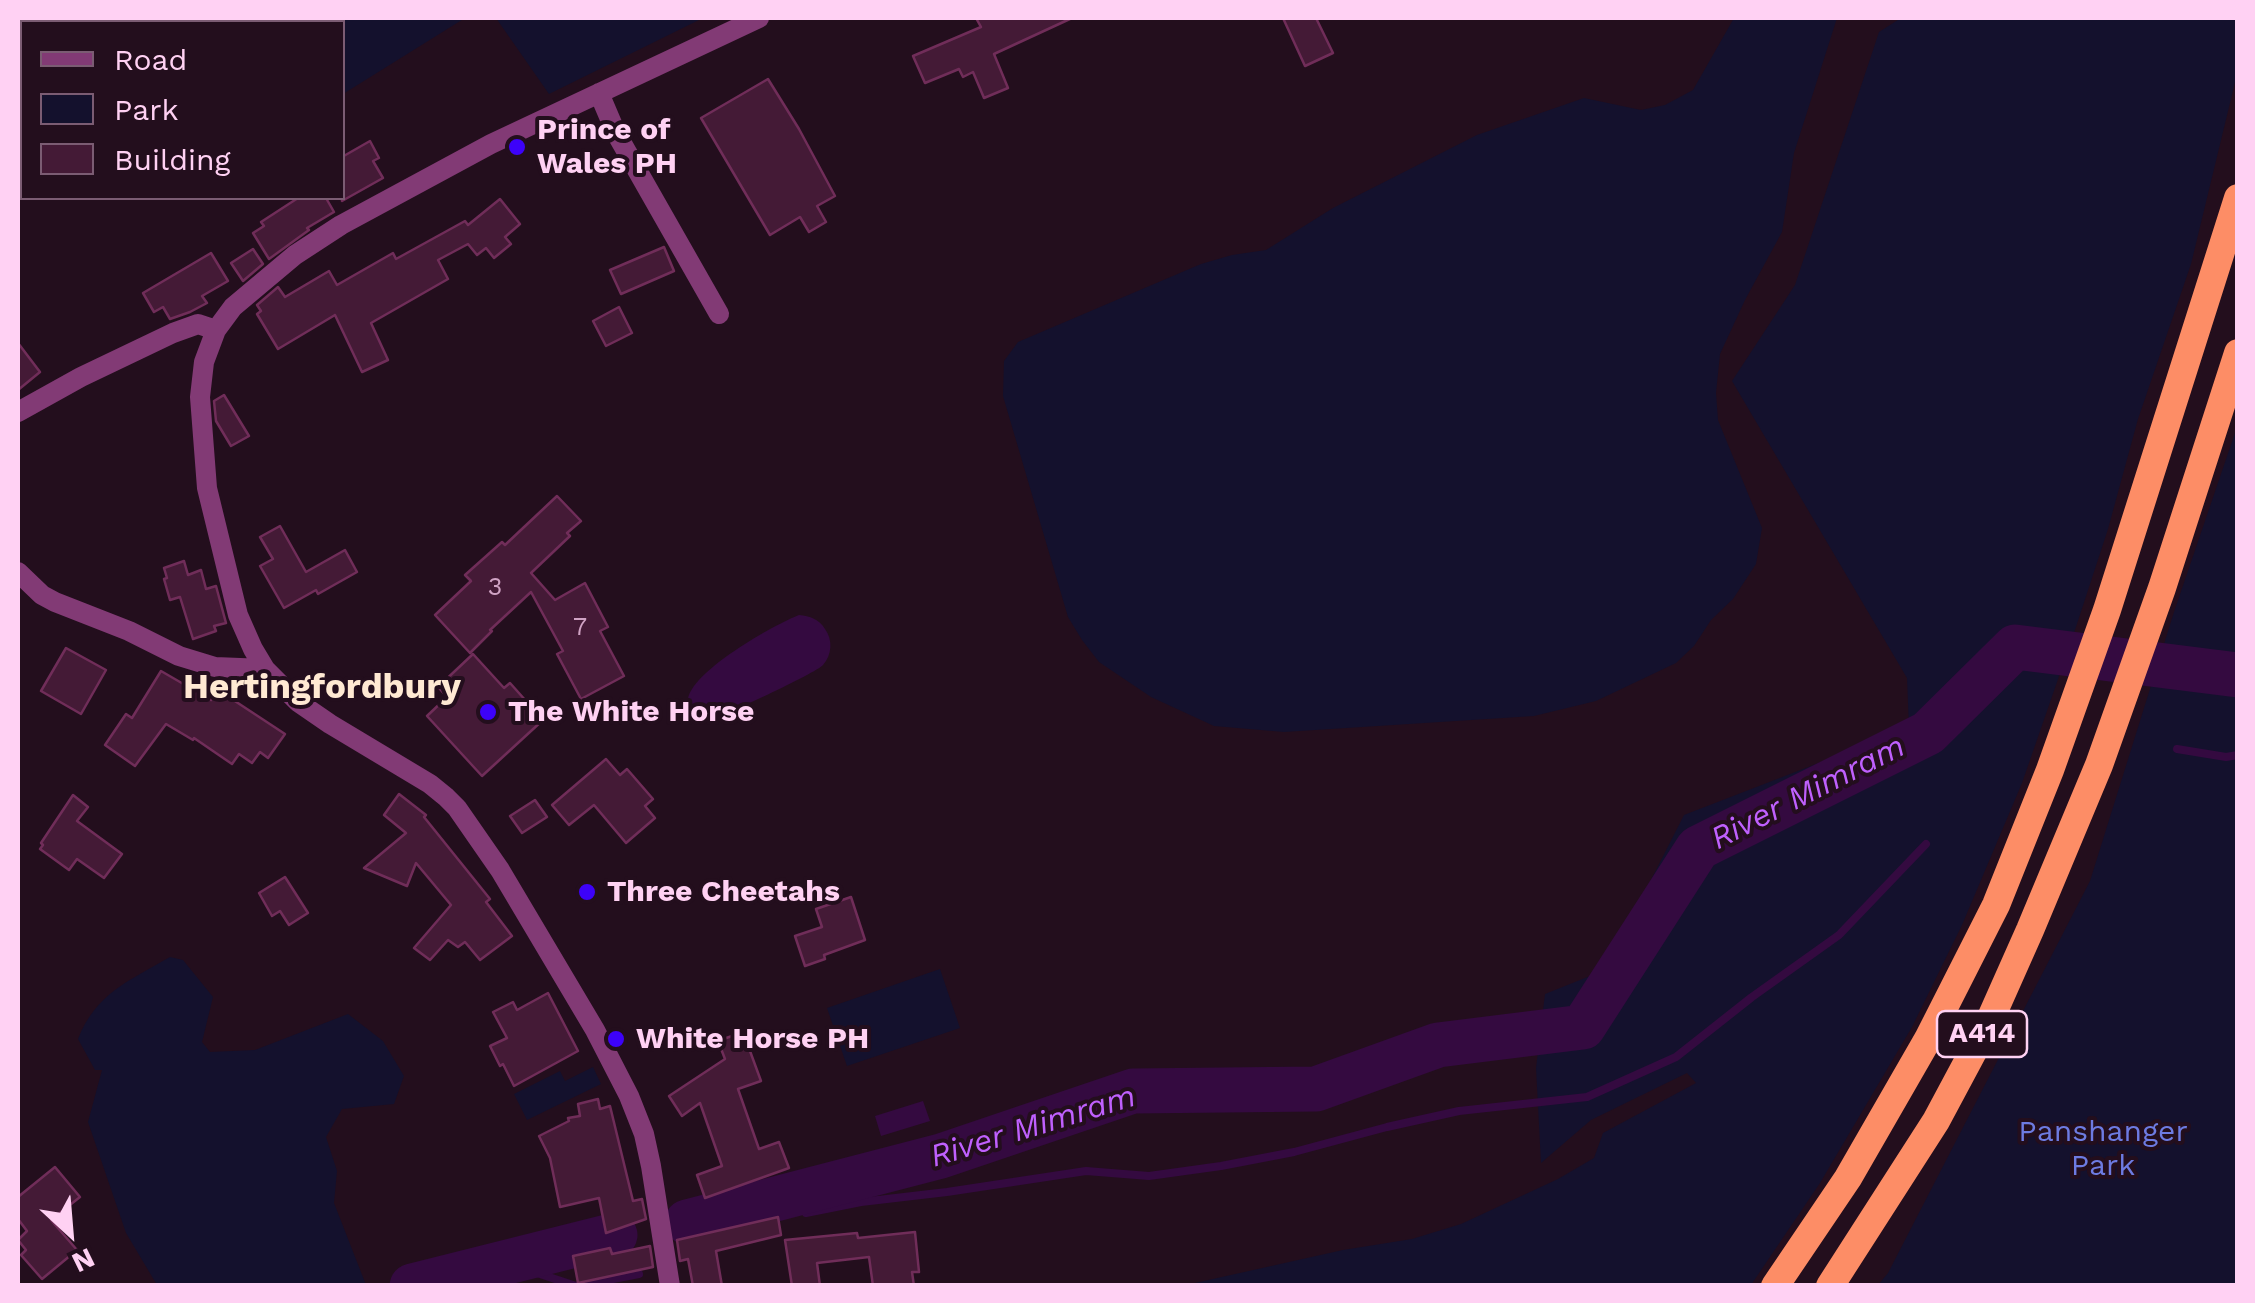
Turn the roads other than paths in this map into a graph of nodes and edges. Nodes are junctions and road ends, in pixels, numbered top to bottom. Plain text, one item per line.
1 (758, 18) edge
2 (599, 93) junction
3 (2238, 198) edge
4 (719, 314) dead end
5 (216, 330) junction
6 (2238, 353) edge
7 (18, 412) edge
8 (18, 572) edge
9 (265, 669) junction
10 (670, 1286) edge
11 (1775, 1286) edge
12 (1830, 1286) edge

1 - 2 street
2 - 4 street
2 - 5 street
3 - 11 highway, A414
5 - 7 street
5 - 9 street
6 - 12 highway, A414
8 - 9 street
9 - 10 street

